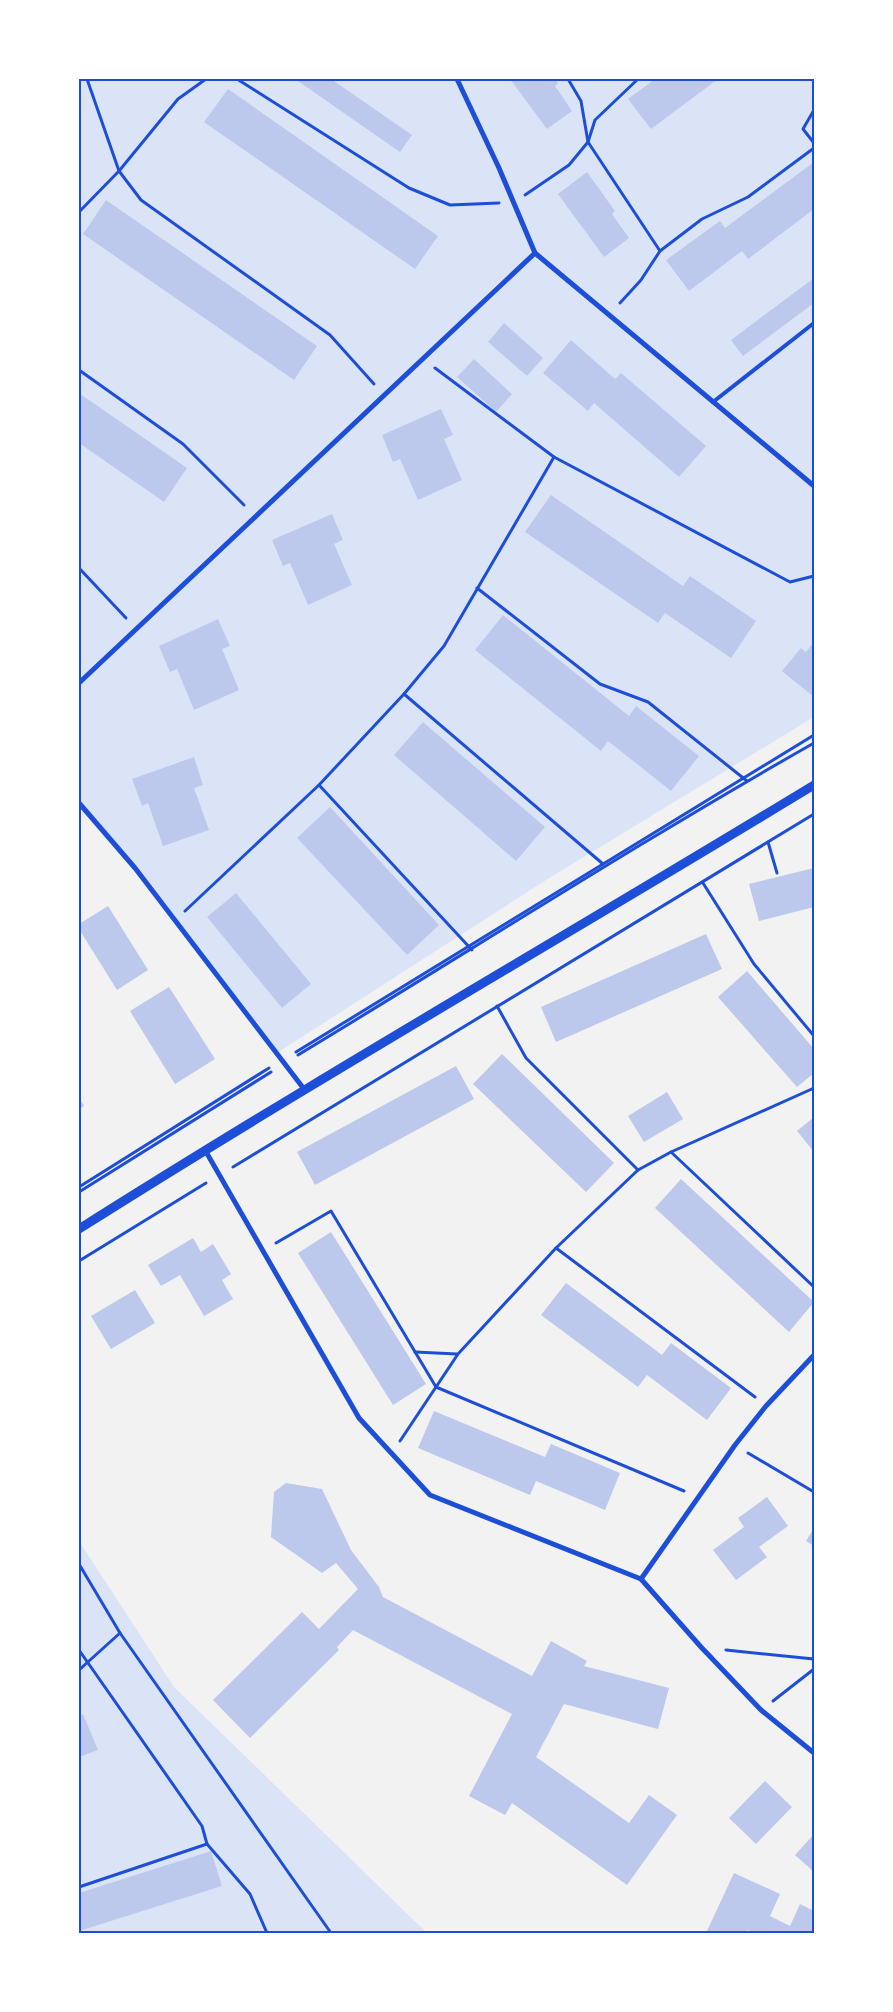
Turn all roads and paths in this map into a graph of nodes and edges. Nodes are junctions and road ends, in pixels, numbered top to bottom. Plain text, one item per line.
1 (87, 79) edge
2 (206, 79) edge
3 (237, 79) edge
4 (457, 79) edge
5 (568, 79) edge
6 (638, 79) edge
7 (814, 110) edge
8 (588, 142) junction
9 (814, 143) edge
10 (814, 148) edge
11 (119, 171) junction
12 (514, 203) junction
13 (79, 212) edge
14 (660, 251) junction
15 (535, 253) junction
16 (609, 315) junction
17 (814, 323) edge
18 (423, 359) junction
19 (79, 370) edge
20 (384, 395) junction
21 (713, 402) junction
22 (554, 457) junction
23 (814, 486) edge
24 (256, 516) junction
25 (79, 568) edge
26 (814, 576) edge
27 (477, 588) junction
28 (136, 629) junction
29 (79, 683) edge
30 (404, 694) junction
31 (814, 735) edge
32 (814, 743) edge
33 (742, 777) junction
34 (747, 781) junction
35 (319, 785) junction
36 (814, 785) edge
37 (79, 802) edge
38 (814, 814) edge
39 (768, 842) junction
40 (603, 865) junction
41 (777, 873) dead end
42 (703, 883) junction
43 (176, 920) junction
44 (468, 946) junction
45 (472, 950) junction
46 (497, 1006) junction
47 (814, 1036) edge
48 (283, 1062) junction
49 (304, 1088) junction
50 (814, 1088) edge
51 (205, 1149) junction
52 (671, 1152) junction
53 (638, 1170) junction
54 (219, 1176) junction
55 (79, 1187) edge
56 (79, 1192) edge
57 (79, 1229) edge
58 (556, 1248) junction
59 (263, 1251) junction
60 (79, 1261) edge
61 (814, 1287) edge
62 (415, 1352) junction
63 (458, 1354) junction
64 (814, 1355) edge
65 (436, 1387) junction
66 (766, 1406) junction
67 (735, 1446) junction
68 (392, 1453) junction
69 (814, 1492) edge
70 (698, 1497) junction
71 (79, 1564) edge
72 (641, 1578) junction
73 (120, 1633) junction
74 (700, 1647) junction
75 (79, 1650) edge
76 (814, 1659) edge
77 (88, 1662) junction
78 (814, 1669) edge
79 (79, 1670) edge
80 (761, 1710) junction
81 (814, 1753) edge
82 (207, 1844) junction
83 (79, 1887) edge
84 (267, 1933) edge
85 (332, 1933) edge

1 - 11 path
2 - 11 path
3 - 12 path
4 - 12 street
5 - 8 path
6 - 8 path
7 - 9 path
8 - 12 path
8 - 14 path
10 - 14 path
11 - 13 path
11 - 20 path
12 - 15 street
14 - 16 path
15 - 16 street
15 - 18 street
16 - 21 street
17 - 21 lane
18 - 20 street
18 - 22 path
19 - 24 path
20 - 24 street
21 - 23 street
22 - 26 path
22 - 27 path
24 - 28 street
25 - 28 path
27 - 30 path
27 - 33 path
28 - 29 street
30 - 35 path
30 - 40 path
31 - 33 path
32 - 34 path
33 - 34 path
33 - 40 path
34 - 40 path
35 - 43 path
35 - 44 path
36 - 49 street
37 - 43 street
38 - 39 path
39 - 41 path
39 - 42 path
40 - 44 path
40 - 45 path
42 - 46 path
42 - 47 path
43 - 48 street
44 - 45 path
44 - 48 path
45 - 48 path
46 - 53 path
46 - 54 path
48 - 49 street
48 - 55 path
48 - 56 path
49 - 51 street
50 - 52 path
51 - 54 street
51 - 57 street
52 - 53 path
52 - 61 path
53 - 58 path
54 - 59 street
54 - 60 path
58 - 63 path
58 - 66 path
59 - 62 path
59 - 68 street
62 - 63 path
62 - 65 path
63 - 65 path
64 - 66 street
65 - 68 path
65 - 70 path
66 - 67 street
67 - 69 path
67 - 70 street
68 - 72 street
70 - 72 street
71 - 73 path
72 - 74 street
73 - 77 path
73 - 85 path
74 - 76 path
74 - 80 street
75 - 77 path
77 - 79 path
77 - 82 path
78 - 80 path
80 - 81 street
82 - 83 path
82 - 84 path

